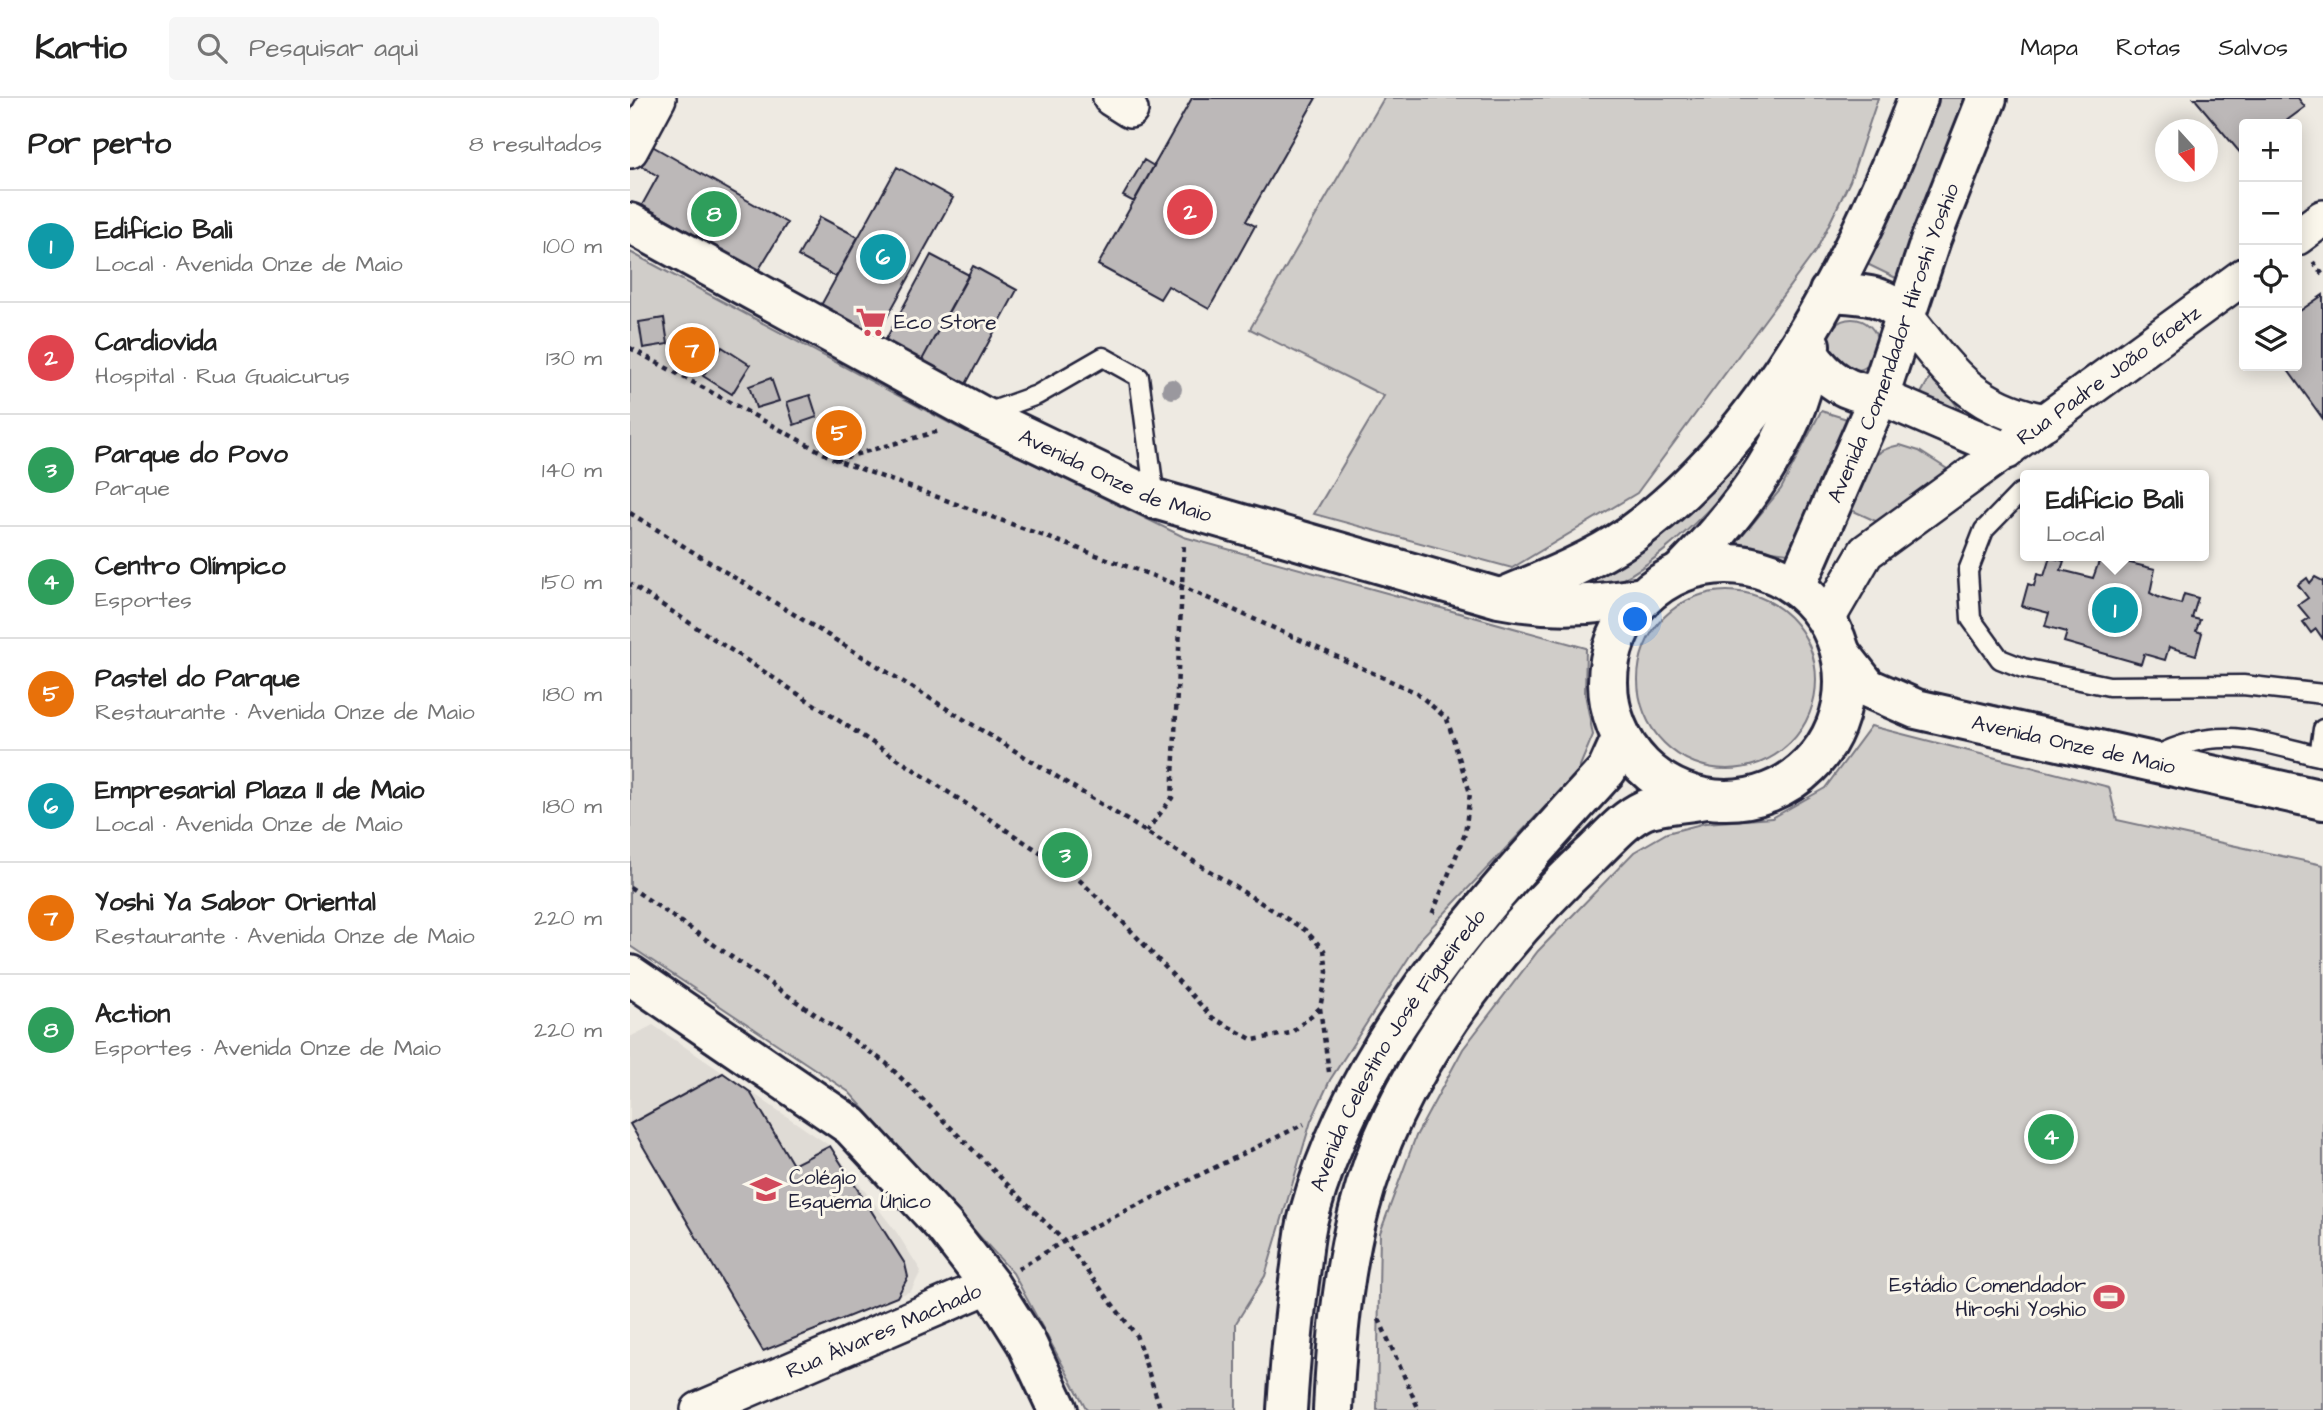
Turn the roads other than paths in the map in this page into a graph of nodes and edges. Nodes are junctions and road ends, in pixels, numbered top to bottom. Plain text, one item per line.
1 (659, 98) edge
2 (1918, 98) edge
3 (1987, 98) edge
4 (630, 150) edge
5 (2323, 218) edge
6 (630, 223) edge
7 (2302, 233) edge
8 (2239, 280) edge
9 (1907, 318) junction
10 (1816, 323) junction
11 (1879, 396) junction
12 (980, 415) junction
13 (2045, 422) junction
14 (2007, 451) junction
15 (2020, 493) dead end
16 (1155, 499) junction
17 (1682, 572) junction
18 (1796, 586) junction
19 (1643, 597) junction
20 (1499, 598) junction
21 (1827, 619) junction
22 (1842, 655) junction
23 (2323, 694) edge
24 (2323, 729) edge
25 (1621, 739) junction
26 (2321, 756) edge
27 (2148, 761) junction
28 (1706, 799) junction
29 (2323, 800) edge
30 (630, 975) edge
31 (990, 1285) junction
32 (699, 1410) edge
33 (1058, 1410) edge
34 (1287, 1410) edge
35 (1333, 1410) edge

1 - 4 street
2 - 10 street
3 - 9 street, Avenida Comendador Hiroshi Yoshio
5 - 7 street
6 - 12 street, Avenida Onze de Maio
8 - 13 street, Rua Padre João Goetz
9 - 10 street
9 - 11 street, Avenida Comendador Hiroshi Yoshio
9 - 13 street
10 - 11 street
10 - 17 street
10 - 20 street
11 - 14 street
11 - 18 street, Avenida Comendador Hiroshi Yoshio
12 - 16 street, Avenida Onze de Maio
12 - 16 lane
13 - 14 street, Rua Padre João Goetz
14 - 21 street, Rua Padre João Goetz
15 - 23 lane
16 - 20 street, Avenida Onze de Maio
17 - 18 street
17 - 19 street
18 - 21 street
19 - 20 street, Avenida Onze de Maio
19 - 25 street
21 - 22 street
22 - 27 street, Avenida Onze de Maio
22 - 28 street
24 - 26 lane
25 - 28 street
25 - 34 street, Avenida Celestino José Figueiredo
26 - 27 lane
27 - 29 street, Avenida Onze de Maio
28 - 35 street, Avenida Celestino José Figueiredo
30 - 31 street
31 - 32 street, Rua Álvares Machado
31 - 33 street

